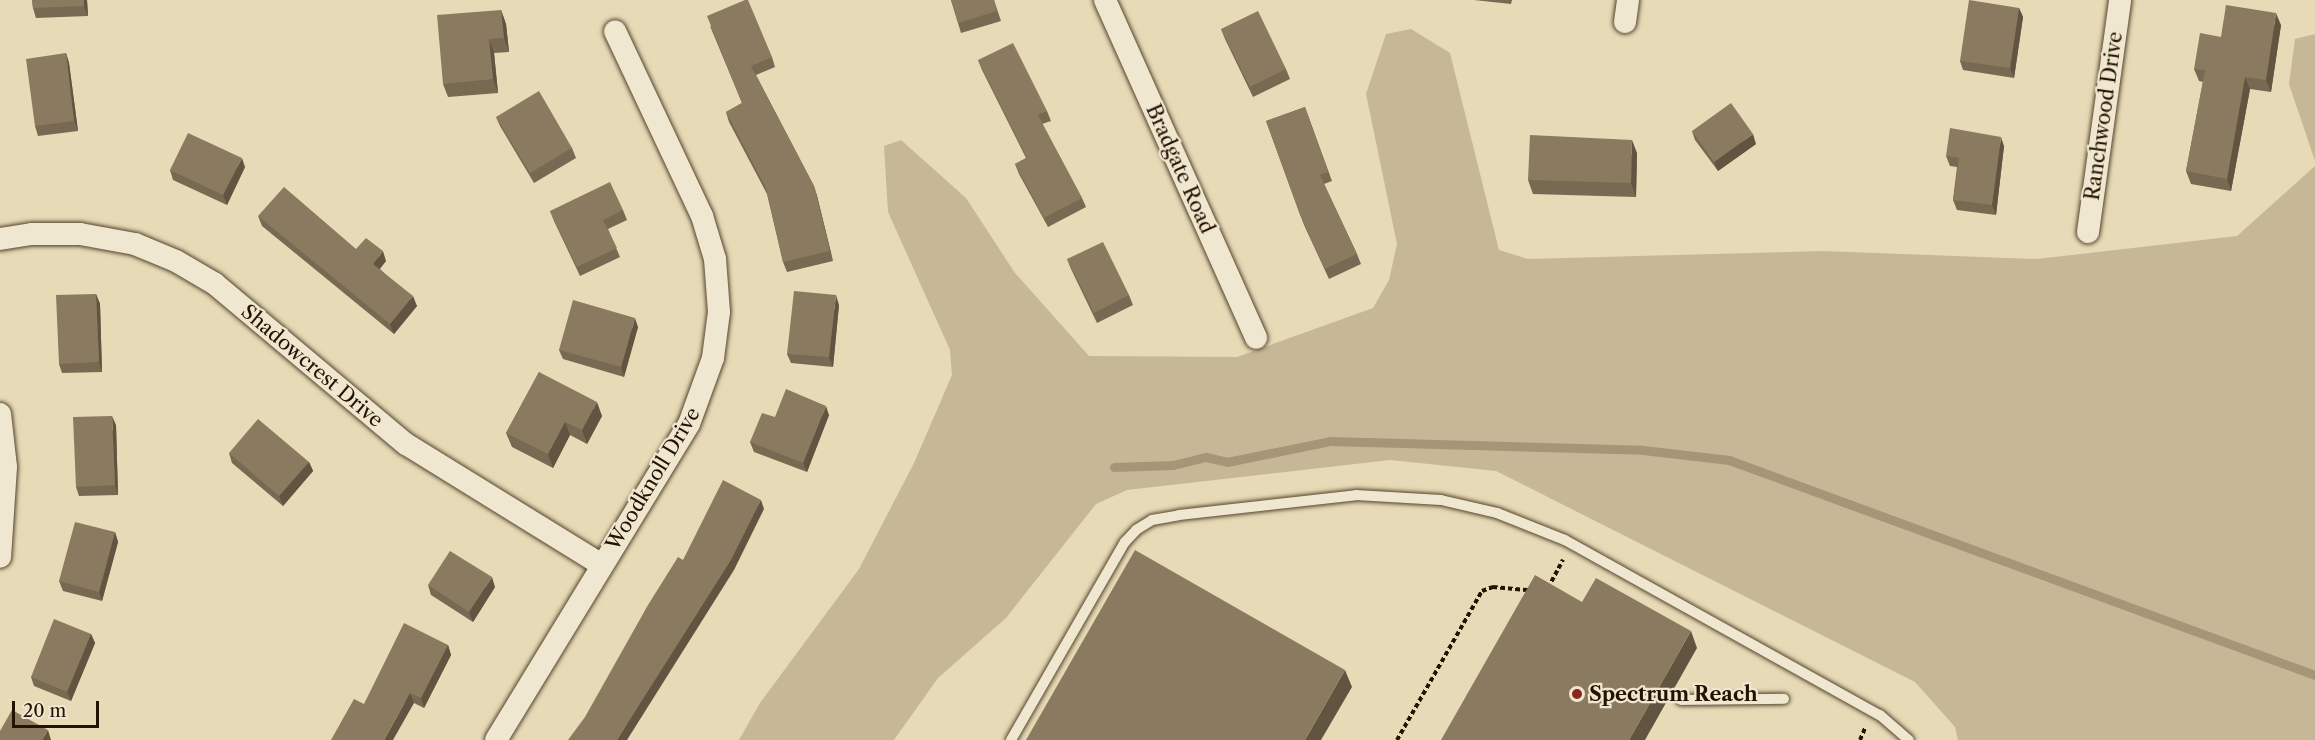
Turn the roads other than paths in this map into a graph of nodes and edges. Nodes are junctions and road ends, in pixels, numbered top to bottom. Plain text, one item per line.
1 (1105, 0) edge
2 (2120, 0) edge
3 (615, 31) dead end
4 (2088, 232) dead end
5 (0, 238) edge
6 (1256, 338) dead end
7 (0, 414) edge
8 (0, 557) edge
9 (602, 565) junction
10 (1784, 699) dead end
11 (1681, 700) dead end
12 (495, 740) edge
13 (1011, 740) edge
14 (1909, 740) edge

1 - 6 street, Bradgate Road
2 - 4 street, Ranchwood Drive
3 - 9 street, Woodknoll Drive
5 - 9 street, Shadowcrest Drive
7 - 8 street
9 - 12 street, Woodknoll Drive
10 - 11 lane
13 - 14 lane

